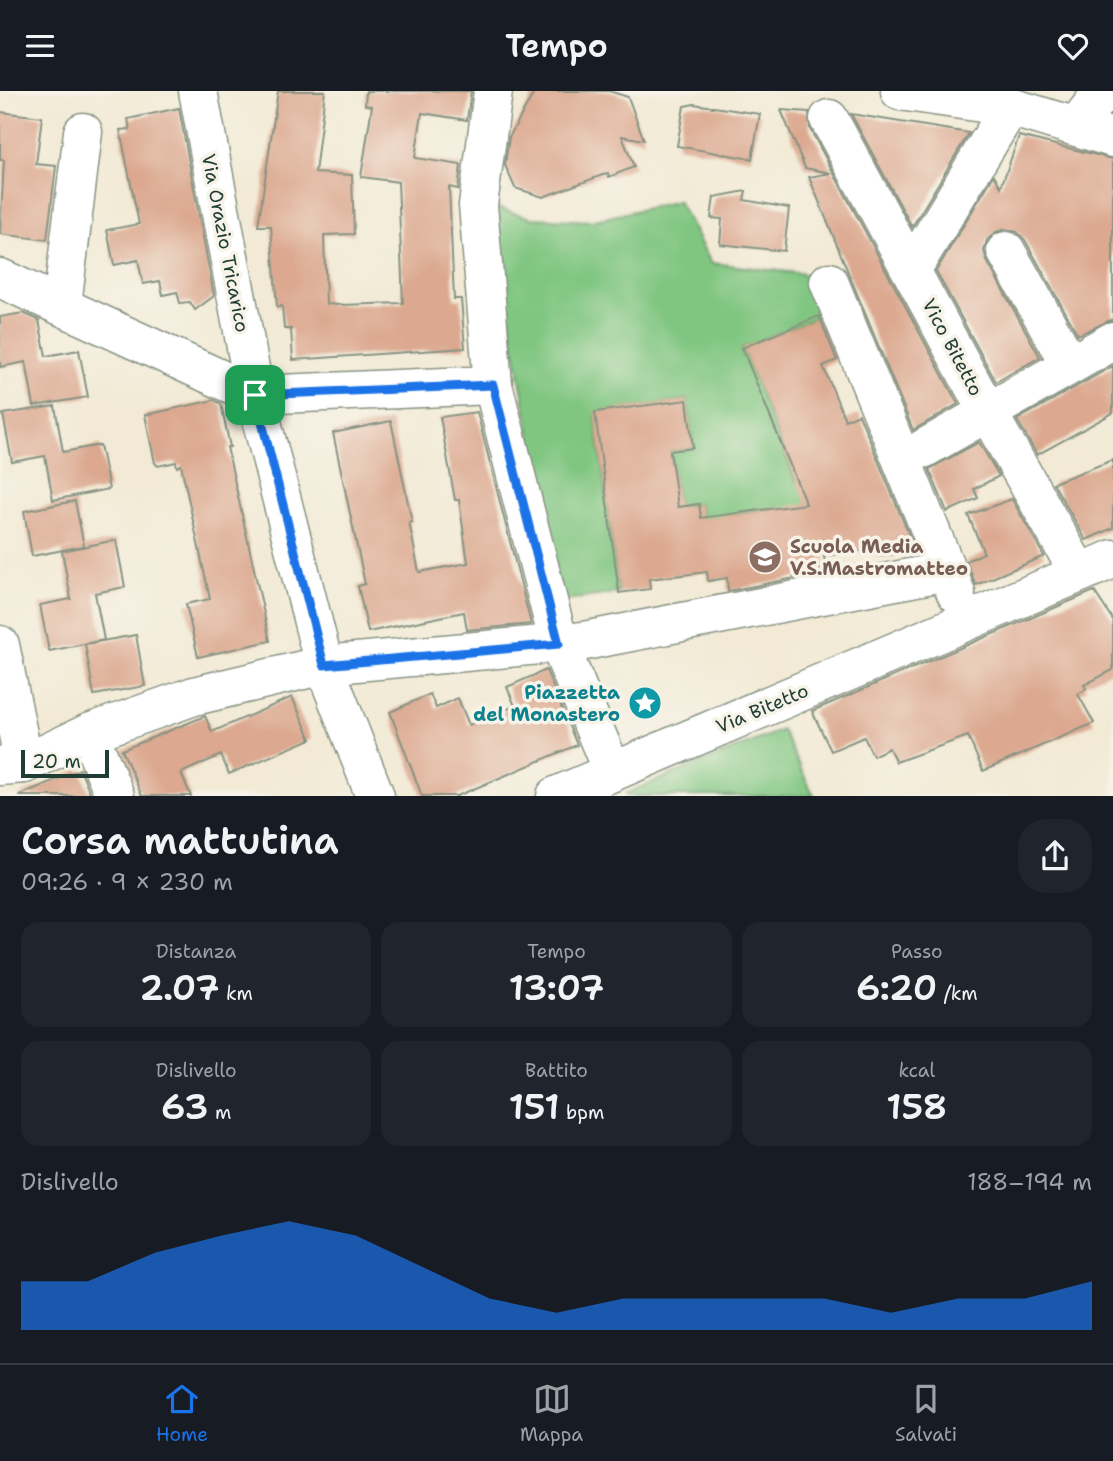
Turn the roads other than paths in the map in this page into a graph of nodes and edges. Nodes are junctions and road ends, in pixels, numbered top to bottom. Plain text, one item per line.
1 (198, 91) edge
2 (493, 91) edge
3 (900, 91) edge
4 (1103, 91) edge
5 (998, 99) edge
6 (829, 119) dead end
7 (1077, 125) junction
8 (83, 132) dead end
9 (1113, 138) edge
10 (1006, 251) dead end
11 (912, 269) junction
12 (0, 278) edge
13 (829, 282) dead end
14 (62, 305) junction
15 (1113, 341) edge
16 (1070, 365) junction
17 (493, 385) junction
18 (255, 395) junction
19 (988, 413) junction
20 (923, 449) dead end
21 (1096, 566) edge
22 (947, 571) junction
23 (968, 621) junction
24 (559, 644) junction
25 (0, 645) edge
26 (324, 665) junction
27 (89, 733) junction
28 (12, 765) edge
29 (612, 771) junction
30 (115, 796) edge
31 (375, 796) edge
32 (556, 796) edge

1 - 18 street, Via Orazio Tricarico
2 - 17 street
3 - 5 street
4 - 7 street
5 - 7 street
5 - 11 street
6 - 11 street, Vico Bitetto
7 - 9 street
8 - 14 street
10 - 16 street
11 - 19 street, Vico Bitetto
12 - 14 street
13 - 22 street
14 - 18 street
15 - 16 street
16 - 19 street
17 - 18 street
17 - 24 street
18 - 26 street, Via Orazio Tricarico
19 - 20 street
19 - 21 street, Vico Bitetto
21 - 23 street, Via Bitetto
22 - 23 street
22 - 24 street
23 - 29 street, Via Bitetto
24 - 26 street
24 - 29 street
25 - 28 street
26 - 27 street
26 - 31 street, Via Orazio Tricarico
27 - 28 street
27 - 30 street
29 - 32 street, Via Bitetto

